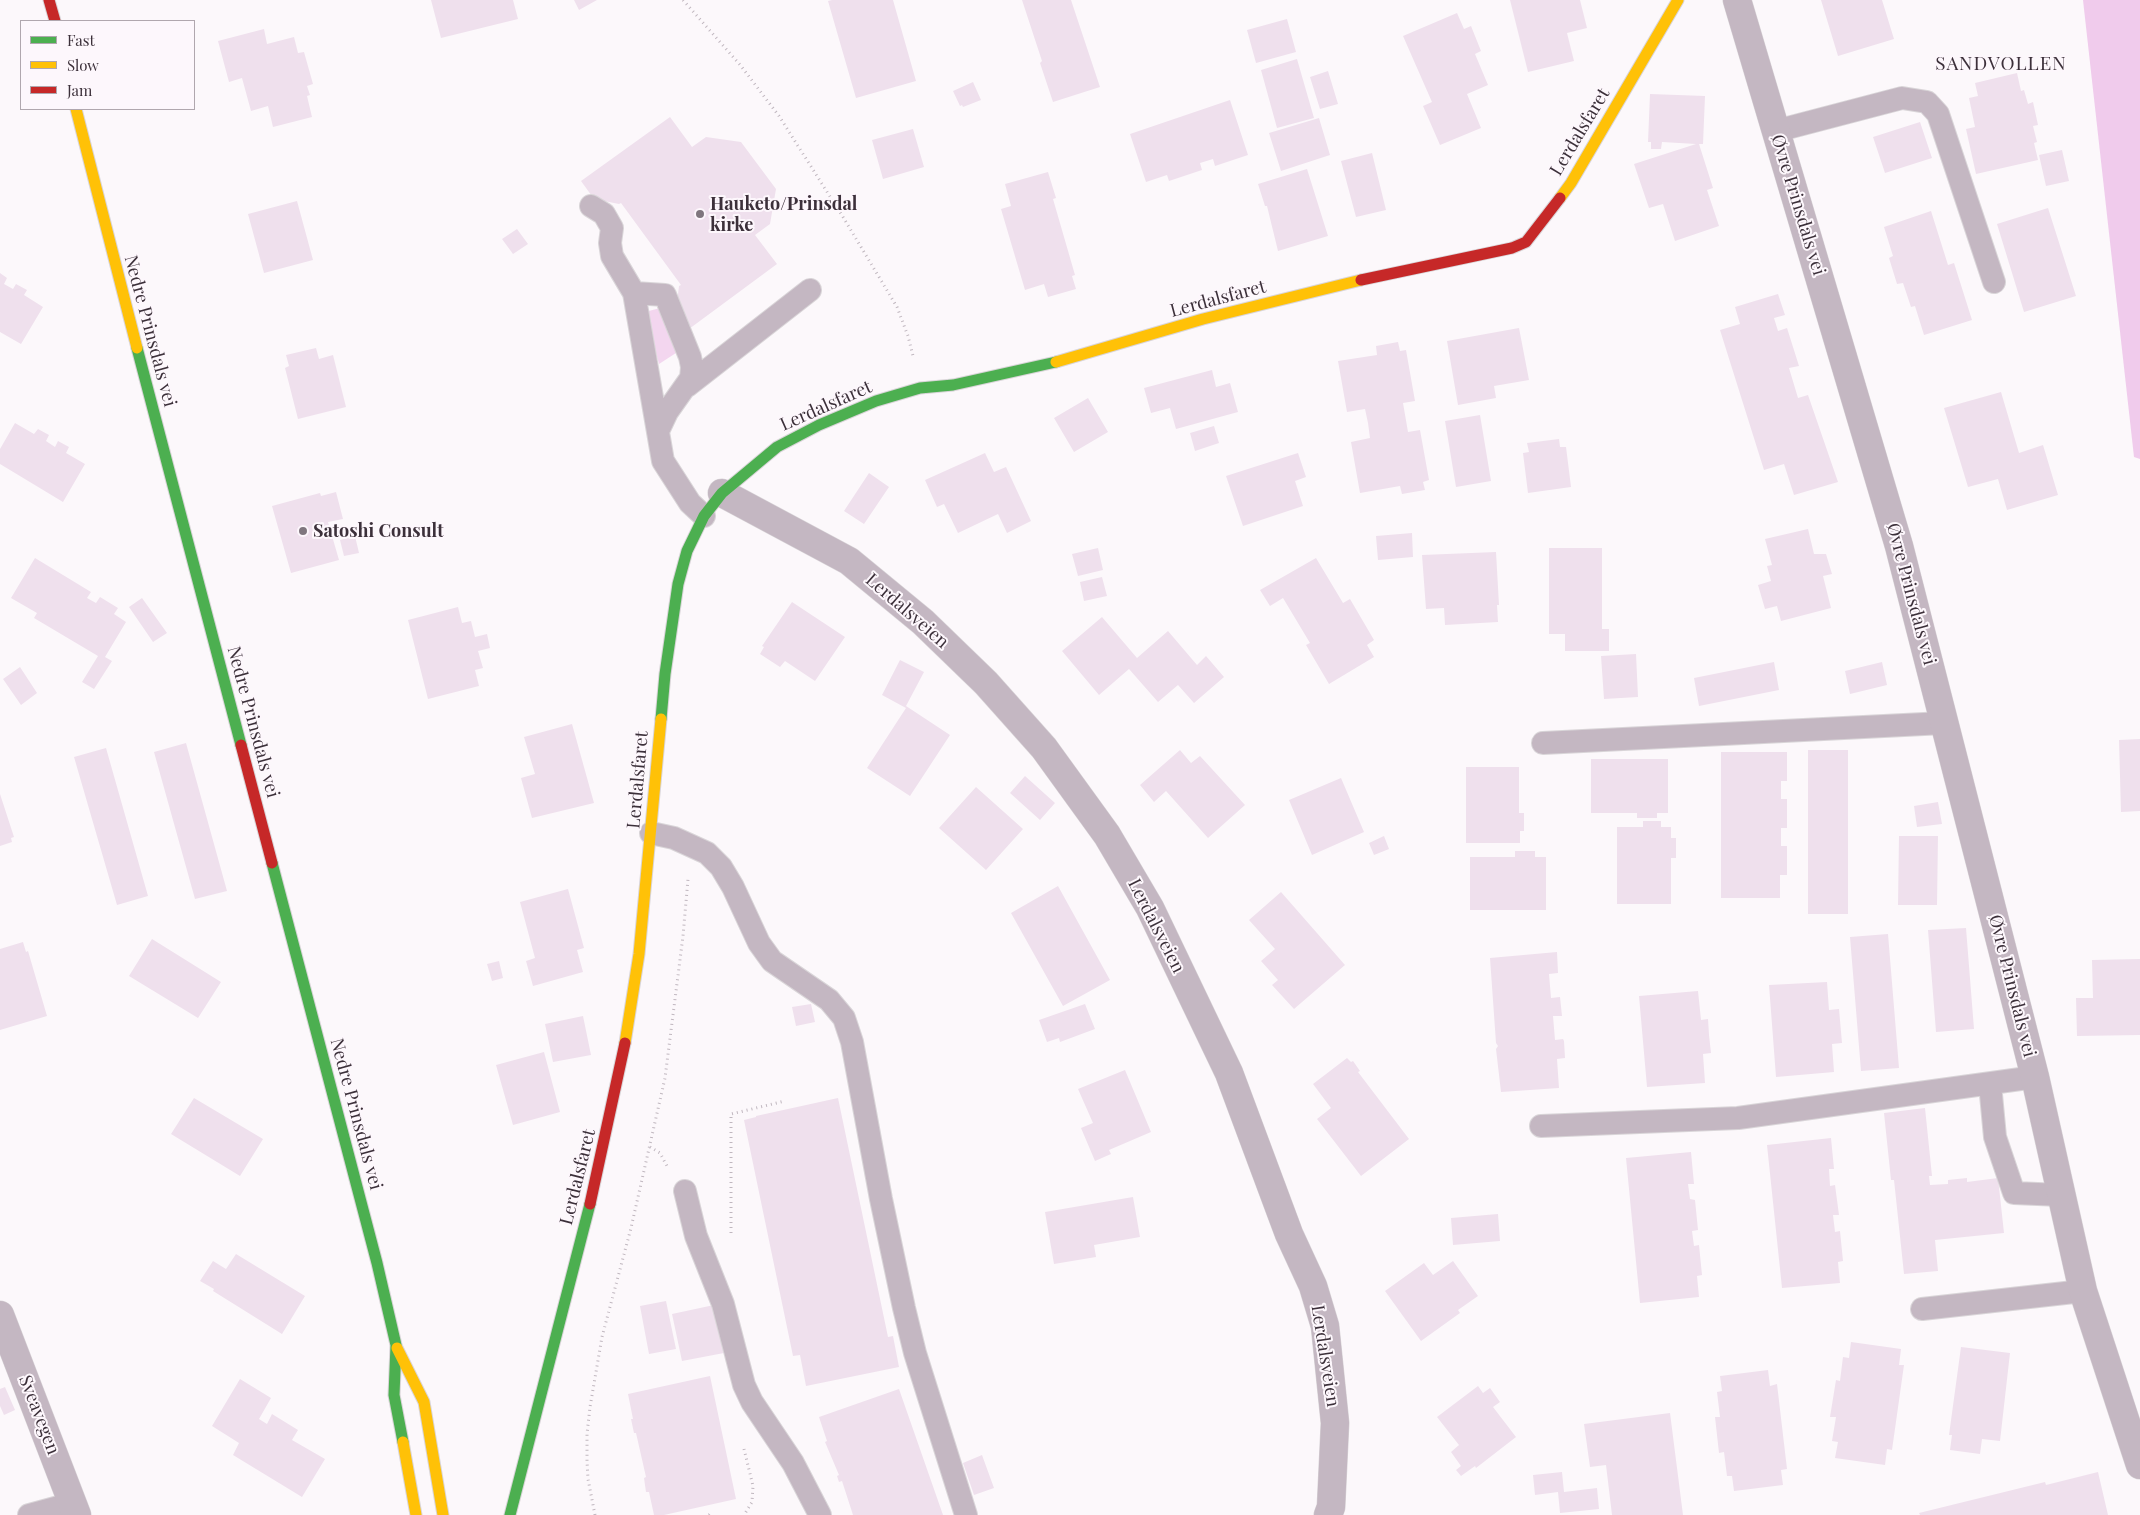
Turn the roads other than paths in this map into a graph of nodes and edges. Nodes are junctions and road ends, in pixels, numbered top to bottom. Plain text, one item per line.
1 (49, 0) edge
2 (1678, 0) edge
3 (1737, 0) edge
4 (55, 20) edge
5 (76, 110) edge
6 (1776, 131) junction
7 (591, 206) dead end
8 (1994, 282) dead end
9 (810, 290) dead end
10 (634, 293) junction
11 (687, 386) junction
12 (658, 430) junction
13 (722, 493) junction
14 (704, 516) junction
15 (1944, 723) junction
16 (1543, 743) dead end
17 (651, 833) junction
18 (2035, 1077) junction
19 (1990, 1084) junction
20 (1541, 1126) dead end
21 (685, 1191) dead end
22 (2061, 1194) junction
23 (2083, 1291) junction
24 (1922, 1309) dead end
25 (0, 1315) edge
26 (396, 1345) junction
27 (2140, 1465) edge
28 (75, 1509) edge
29 (29, 1515) edge
30 (416, 1515) edge
31 (444, 1515) edge
32 (510, 1515) edge
33 (820, 1515) edge
34 (966, 1515) edge
35 (1328, 1515) edge

1 - 4 street
2 - 13 street, Lerdalsfaret
3 - 6 street, Øvre Prinsdals vei
5 - 26 street, Nedre Prinsdals vei
6 - 8 lane
6 - 15 street, Øvre Prinsdals vei
7 - 10 lane
9 - 11 lane
10 - 11 lane
10 - 12 lane
11 - 12 lane
12 - 14 lane
13 - 14 street, Lerdalsfaret
13 - 35 street, Lerdalsveien
14 - 17 street, Lerdalsfaret
15 - 16 lane
15 - 18 street, Øvre Prinsdals vei
17 - 32 street, Lerdalsfaret
17 - 34 lane
18 - 19 lane
18 - 22 street, Øvre Prinsdals vei
19 - 20 lane
19 - 22 lane
21 - 33 lane
22 - 23 street, Øvre Prinsdals vei
23 - 24 lane
23 - 27 street, Øvre Prinsdals vei
25 - 28 street, Sveavegen
26 - 30 street, Nedre Prinsdals vei
26 - 31 street, Nedre Prinsdals vei
28 - 29 lane

